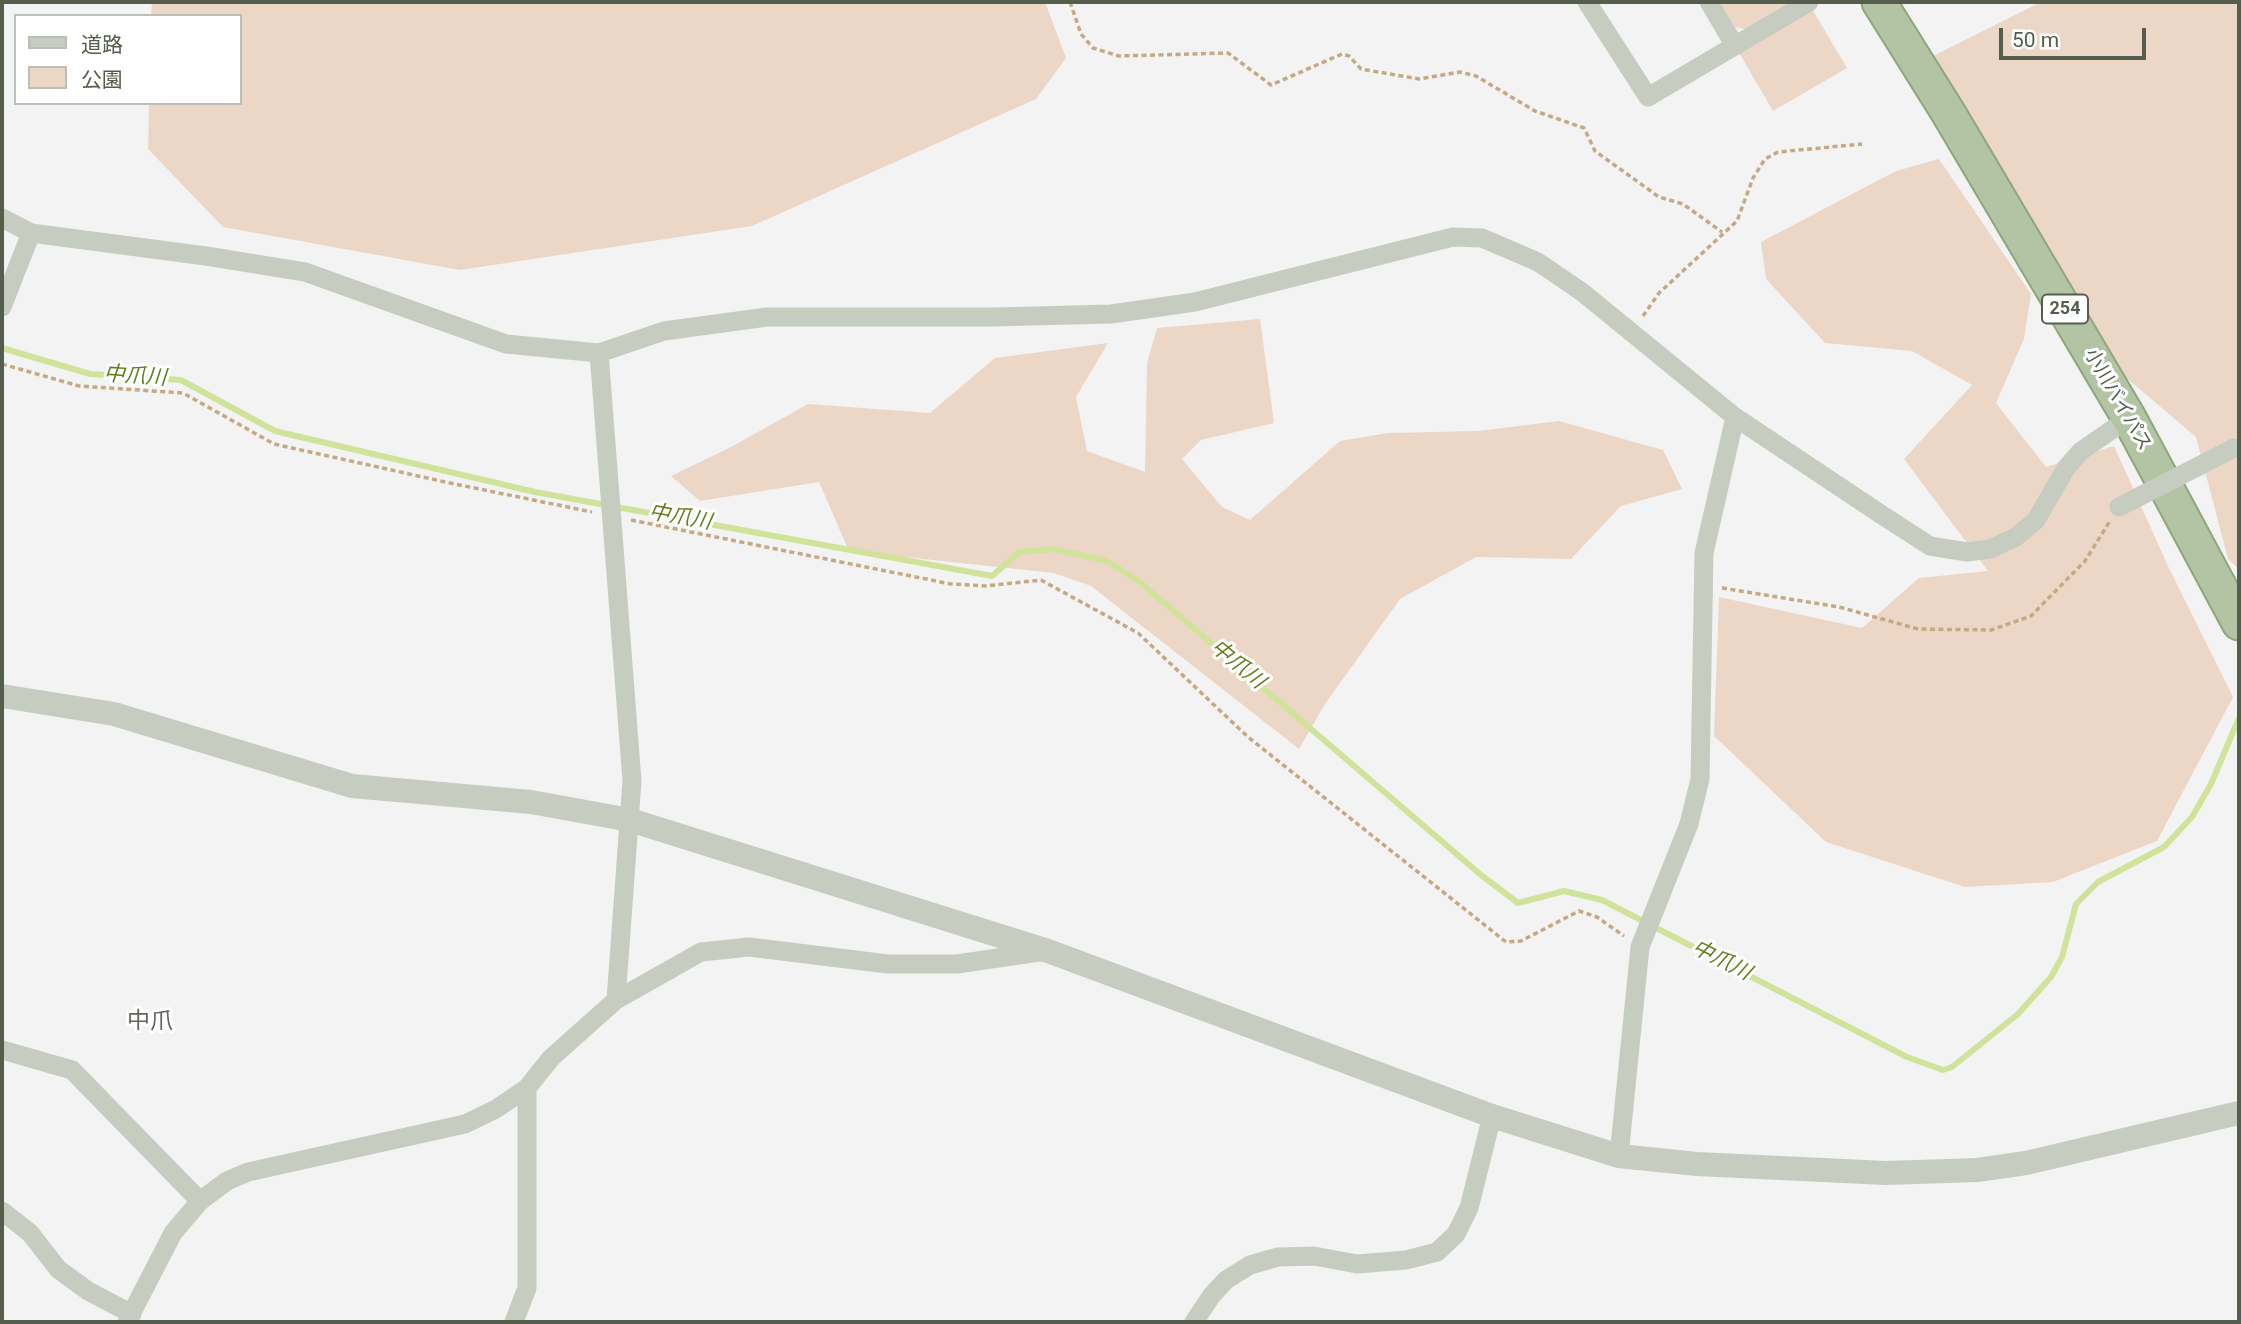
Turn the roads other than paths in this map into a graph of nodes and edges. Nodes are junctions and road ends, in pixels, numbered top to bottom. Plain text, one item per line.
1 (1587, 2) edge
2 (1709, 2) edge
3 (1809, 2) edge
4 (1879, 2) edge
5 (1735, 46) junction
6 (2, 218) edge
7 (31, 233) junction
8 (2, 307) edge
9 (599, 353) junction
10 (1735, 417) junction
11 (2129, 418) junction
12 (2234, 448) dead end
13 (2119, 507) road end
14 (2239, 623) edge
15 (2, 696) edge
16 (630, 820) junction
17 (1048, 951) junction
18 (616, 1000) junction
19 (2, 1050) edge
20 (527, 1088) junction
21 (2239, 1113) edge
22 (1492, 1116) junction
23 (1619, 1156) junction
24 (200, 1200) junction
25 (2, 1211) edge
26 (130, 1318) edge
27 (514, 1322) edge
28 (1194, 1322) edge

1 - 5 street
2 - 5 street
3 - 5 street
4 - 11 highway, 小川バイパス / 254
6 - 7 street
7 - 8 street
7 - 9 street
9 - 10 street
9 - 16 street
10 - 11 street
10 - 23 street
11 - 14 highway, 小川バイパス / 254
12 - 13 street, bridge
15 - 16 street
16 - 17 street
16 - 18 street
17 - 18 street
17 - 22 street
18 - 20 street
19 - 24 street
20 - 24 street
20 - 27 street
21 - 23 street
22 - 23 street
22 - 28 street
24 - 26 street
25 - 26 street

